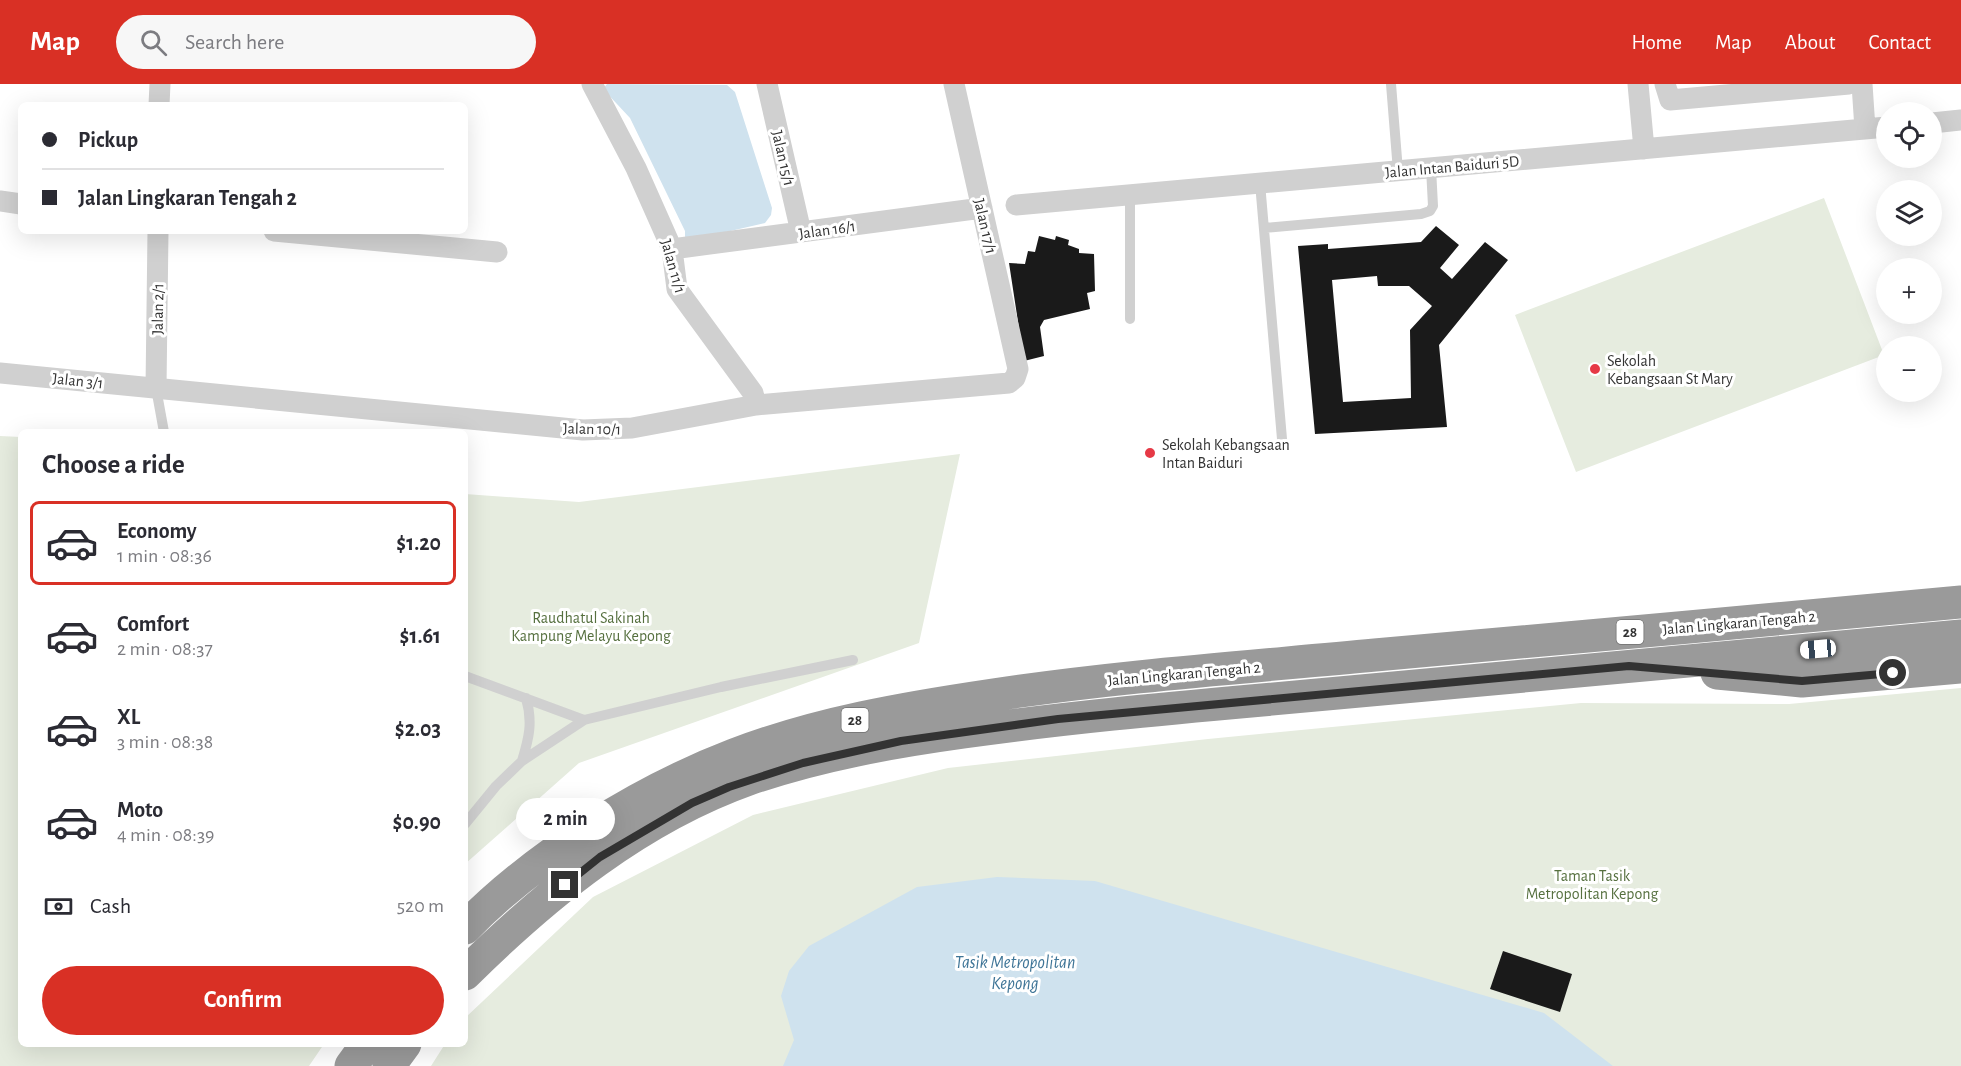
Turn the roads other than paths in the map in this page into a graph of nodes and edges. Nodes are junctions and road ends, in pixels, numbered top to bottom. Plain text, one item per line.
1 (160, 84) edge
2 (592, 84) edge
3 (767, 84) edge
4 (954, 84) edge
5 (1391, 84) edge
6 (1638, 84) edge
7 (1665, 84) edge
8 (1849, 84) edge
9 (1862, 84) edge
10 (159, 102) edge
11 (1961, 120) edge
12 (1942, 122) edge
13 (1876, 128) edge
14 (1865, 129) junction
15 (1644, 149) junction
16 (1431, 168) junction
17 (1398, 171) junction
18 (1260, 183) junction
19 (1130, 195) junction
20 (0, 201) edge
21 (18, 204) edge
22 (1016, 205) dead end
23 (982, 208) junction
24 (1264, 228) junction
25 (801, 232) junction
26 (158, 234) edge
27 (306, 234) edge
28 (672, 249) junction
29 (497, 252) dead end
30 (1130, 319) dead end
31 (1018, 369) joint
32 (0, 373) edge
33 (156, 388) junction
34 (756, 405) junction
35 (163, 429) edge
36 (1282, 440) dead end
37 (1961, 602) edge
38 (1961, 636) edge
39 (853, 660) dead end
40 (1629, 666) junction
41 (1961, 667) edge
42 (468, 677) edge
43 (526, 698) junction
44 (584, 720) junction
45 (522, 761) junction
46 (468, 820) edge
47 (468, 925) edge
48 (468, 971) edge
49 (365, 1047) edge
50 (403, 1047) edge
51 (351, 1066) edge
52 (389, 1066) edge

1 - 10 street
2 - 28 street, Jalan 11/1
3 - 25 street, Jalan 15/1
4 - 23 street, Jalan 17/1
5 - 17 lane
6 - 15 street
7 - 8 street
9 - 14 street
11 - 12 street
13 - 14 street, Jalan Intan Baiduri 5D
14 - 15 street, Jalan Intan Baiduri 5D
15 - 16 street, Jalan Intan Baiduri 5D
16 - 17 street, Jalan Intan Baiduri 5D
16 - 24 lane
17 - 18 street, Jalan Intan Baiduri 5D
18 - 19 street, Jalan Intan Baiduri 5D
18 - 24 lane
19 - 22 street, Jalan Intan Baiduri 5D
19 - 30 lane
20 - 21 street
23 - 25 street, Jalan 16/1
23 - 31 street, Jalan 17/1
24 - 36 lane
25 - 28 street, Jalan 16/1
26 - 33 street, Jalan 2/1
27 - 29 street
28 - 34 street, Jalan 11/1
31 - 34 street, Jalan 10/1
32 - 33 street, Jalan 3/1
33 - 34 street, Jalan 10/1
33 - 35 lane
37 - 47 highway, Jalan Lingkaran Tengah 2 / 28
38 - 40 highway, Jalan Lingkaran Tengah 2 / 28
39 - 44 lane
40 - 41 highway
40 - 48 highway, Jalan Lingkaran Tengah 2 / 28
42 - 43 lane
43 - 44 lane
43 - 45 lane
44 - 45 lane
45 - 46 lane
49 - 51 highway
50 - 52 highway

